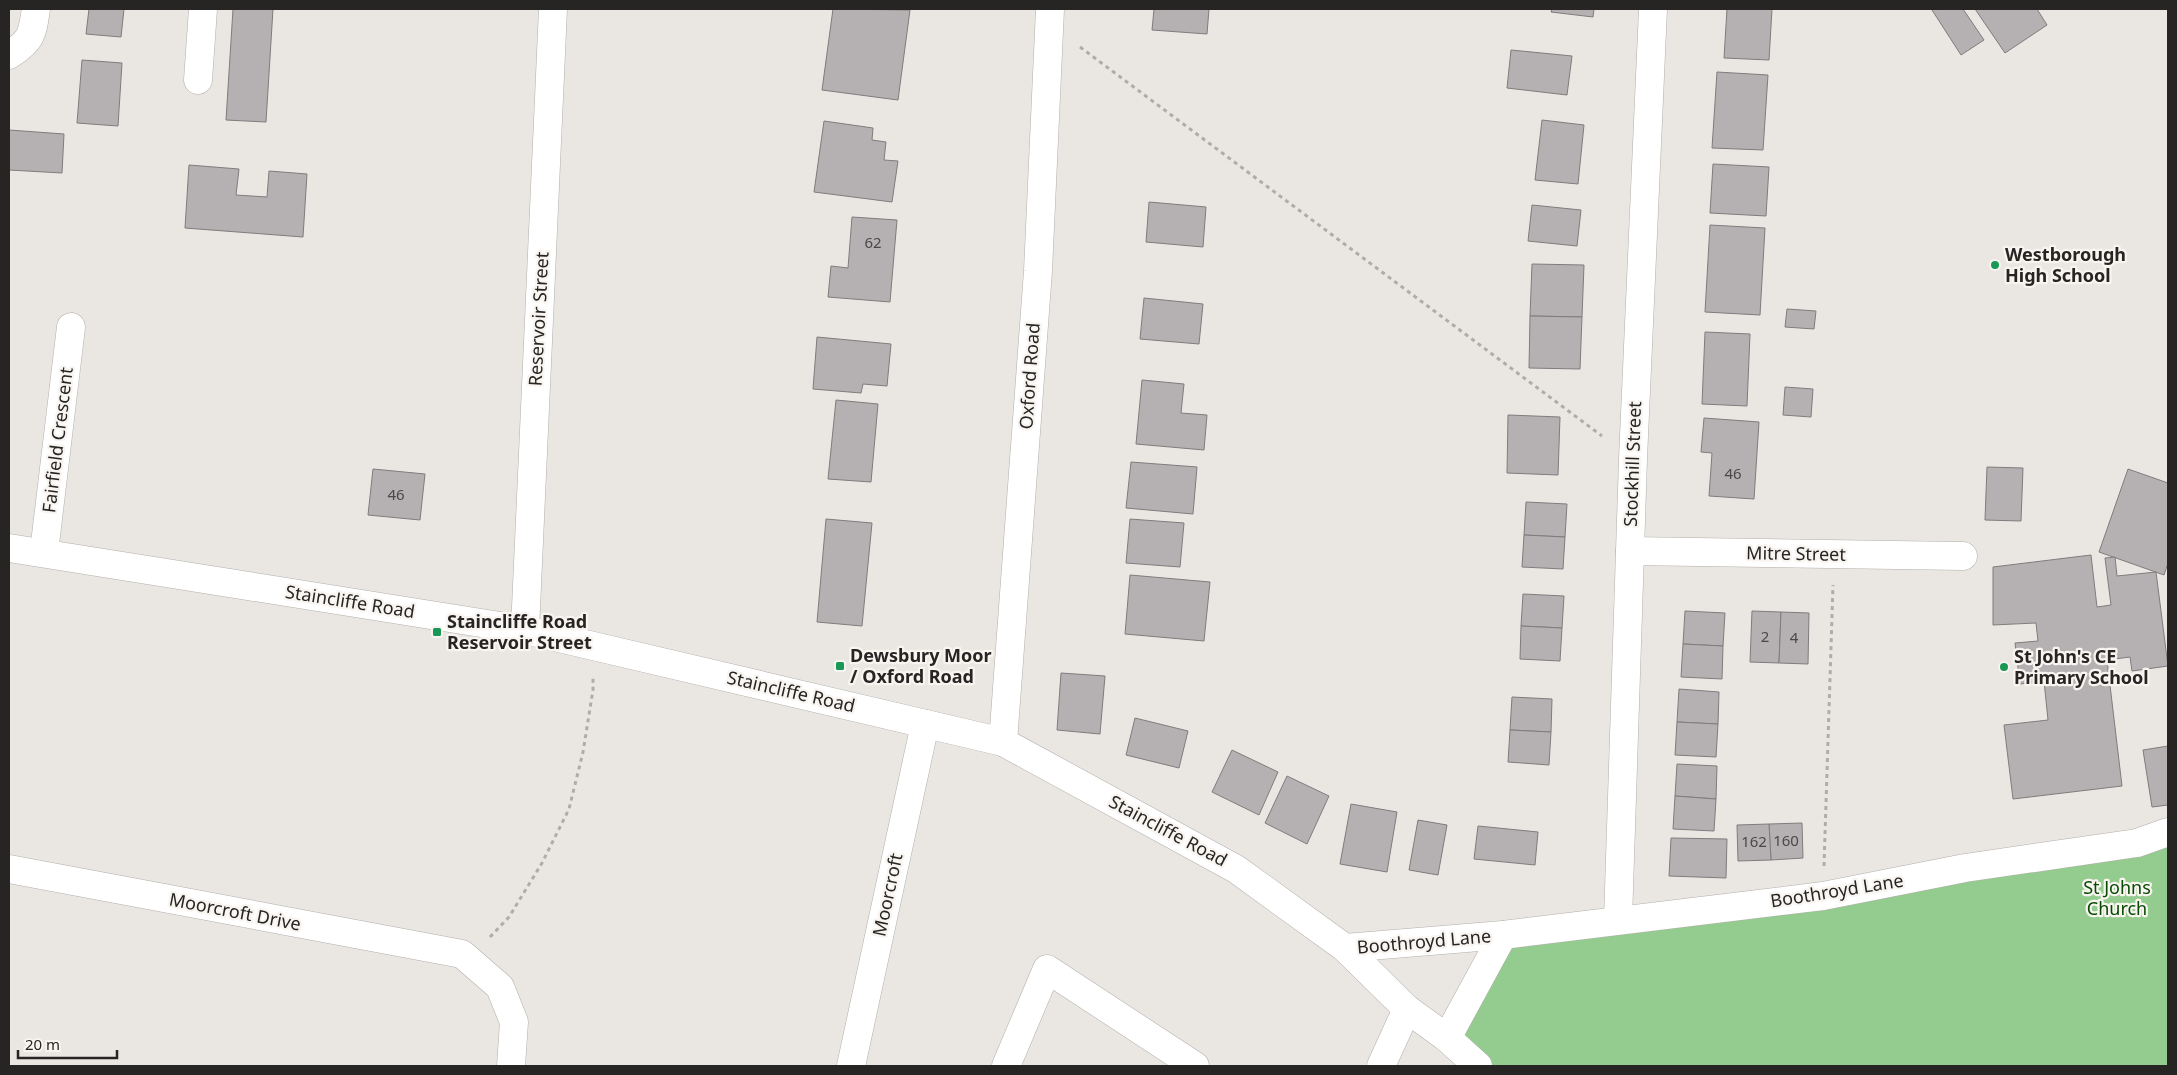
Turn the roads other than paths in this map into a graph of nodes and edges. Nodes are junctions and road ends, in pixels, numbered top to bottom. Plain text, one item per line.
1 (36, 9) edge
2 (203, 9) edge
3 (553, 9) edge
4 (1653, 9) edge
5 (1049, 16) edge
6 (9, 55) edge
7 (198, 80) dead end
8 (72, 327) dead end
9 (9, 548) edge
10 (44, 552) junction
11 (1630, 552) junction
12 (1963, 556) dead end
13 (525, 630) junction
14 (925, 724) junction
15 (1003, 742) junction
16 (2168, 832) edge
17 (9, 869) edge
18 (1618, 920) junction
19 (1503, 935) junction
20 (1344, 948) junction
21 (1407, 1009) junction
22 (1447, 1038) junction
23 (511, 1066) edge
24 (851, 1066) edge
25 (1006, 1066) edge
26 (1195, 1066) edge
27 (1381, 1066) edge
28 (1478, 1066) edge

1 - 6 street
2 - 7 street
3 - 13 street, Reservoir Street
4 - 11 street, Stockhill Street
5 - 15 street, Oxford Road
8 - 10 street, Fairfield Crescent
9 - 10 street, Staincliffe Road
10 - 13 street, Staincliffe Road
11 - 12 street, Mitre Street
11 - 18 street, Stockhill Street
13 - 14 street, Staincliffe Road
14 - 15 street, Staincliffe Road
14 - 24 street, Moorcroft
15 - 20 street, Staincliffe Road
16 - 18 street, Boothroyd Lane
17 - 23 street, Moorcroft Drive
18 - 19 street, Boothroyd Lane
19 - 20 street, Boothroyd Lane
19 - 22 street, Boothroyd Lane
20 - 21 street, Staincliffe Road
21 - 22 street, Staincliffe Road
21 - 27 street
22 - 28 street, Staincliffe Road
25 - 26 street

